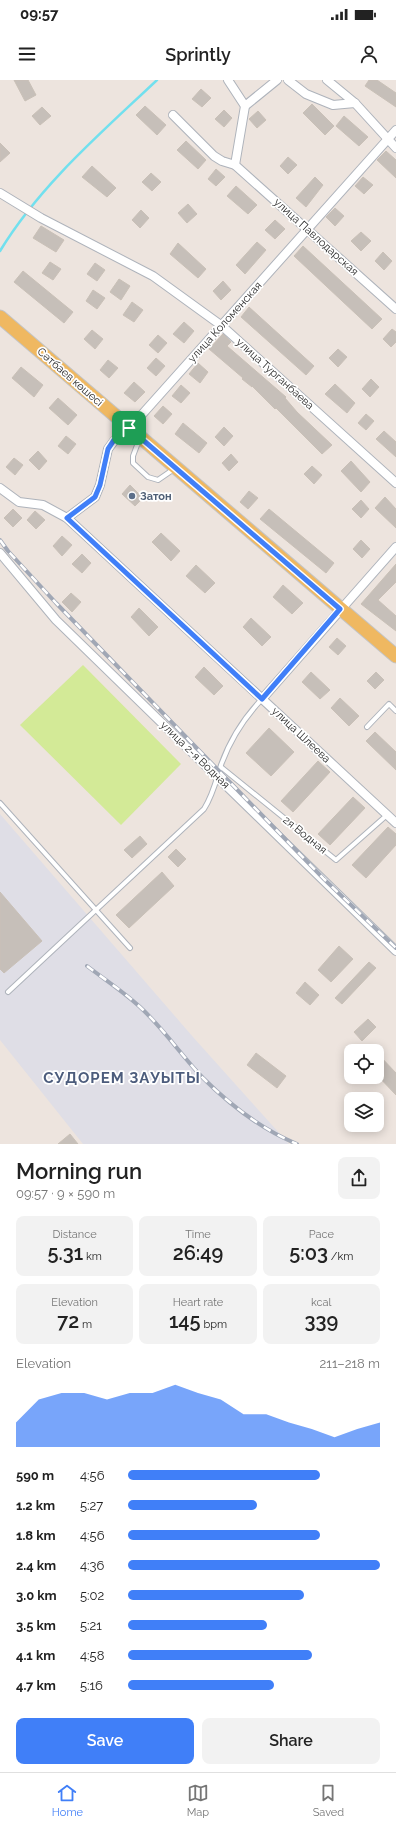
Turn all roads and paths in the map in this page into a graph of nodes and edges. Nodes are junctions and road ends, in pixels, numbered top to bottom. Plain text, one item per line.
1 (228, 80) edge
2 (277, 80) edge
3 (288, 80) edge
4 (327, 80) edge
5 (355, 103) junction
6 (245, 106) junction
7 (173, 115) dead end
8 (396, 130) edge
9 (392, 139) edge
10 (396, 148) edge
11 (235, 165) junction
12 (0, 193) edge
13 (307, 229) junction
14 (396, 309) edge
15 (0, 317) edge
16 (222, 326) junction
17 (129, 428) junction
18 (139, 437) junction
19 (176, 468) junction
20 (396, 483) edge
21 (0, 488) edge
22 (67, 518) junction
23 (396, 547) edge
24 (0, 553) edge
25 (340, 609) junction
26 (396, 656) edge
27 (262, 699) junction
28 (396, 711) edge
29 (367, 727) dead end
30 (221, 767) junction
31 (218, 778) junction
32 (0, 804) edge
33 (387, 815) junction
34 (396, 823) edge
35 (97, 910) junction
36 (130, 948) dead end
37 (396, 951) edge
38 (8, 992) dead end

1 - 6 street
2 - 6 street
3 - 5 street
4 - 5 street
5 - 9 street
6 - 11 street
7 - 11 street, улица Павлодарская
8 - 9 street, улица Коломенская
9 - 10 street
9 - 13 street, улица Коломенская
11 - 13 street, улица Павлодарская
12 - 16 street, улица Турганбаева
13 - 14 street, улица Павлодарская
13 - 16 street, улица Коломенская
15 - 17 main road, Сәтбаев көшесі
16 - 17 street, улица Коломенская
16 - 20 street, улица Турганбаева
17 - 18 main road, Сәтбаев көшесі
17 - 22 street, улица Коломенская
18 - 19 main road, Сәтбаев көшесі
18 - 19 lane
19 - 25 main road, Сәтбаев көшесі
21 - 22 street, улица Шлеева
22 - 27 street, улица Шлеева
23 - 25 street
24 - 31 street, улица 2-я Водная
25 - 26 main road, Сәтбаев көшесі
25 - 27 street
27 - 30 lane
27 - 33 street, улица Шлеева
28 - 29 lane
30 - 31 lane
30 - 33 lane, 2я Водная
31 - 35 lane
31 - 37 street, улица 2-я Водная
32 - 35 lane
33 - 34 street, улица Шлеева
35 - 36 lane
35 - 38 lane

